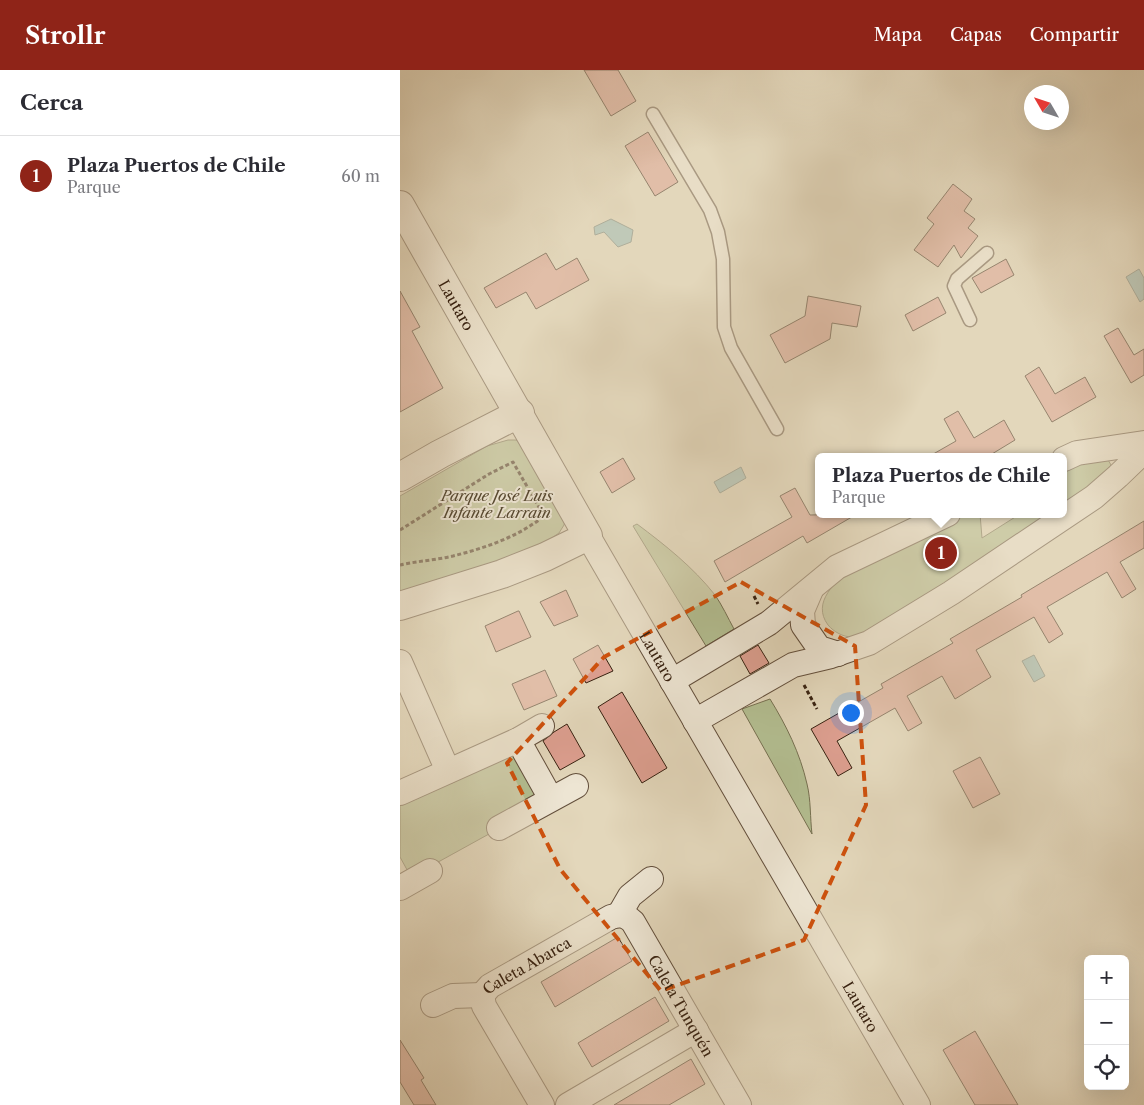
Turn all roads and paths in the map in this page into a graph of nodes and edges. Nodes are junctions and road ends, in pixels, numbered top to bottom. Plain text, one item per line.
1 (652, 114) dead end
2 (400, 206) edge
3 (988, 253) dead end
4 (970, 320) dead end
5 (520, 413) junction
6 (777, 429) dead end
7 (1144, 443) edge
8 (1144, 451) edge
9 (1067, 458) edge
10 (400, 477) edge
11 (1067, 515) edge
12 (940, 518) edge
13 (1063, 518) edge
14 (400, 530) edge
15 (588, 536) junction
16 (400, 565) edge
17 (811, 590) junction
18 (400, 606) edge
19 (838, 654) junction
20 (400, 662) edge
21 (672, 681) junction
22 (695, 721) junction
23 (542, 726) dead end
24 (518, 740) junction
25 (448, 771) junction
26 (576, 786) dead end
27 (400, 793) edge
28 (551, 799) junction
29 (498, 828) dead end
30 (430, 871) dead end
31 (651, 879) dead end
32 (403, 880) edge
33 (619, 915) junction
34 (482, 995) junction
35 (433, 1005) dead end
36 (696, 1030) junction
37 (542, 1105) edge
38 (568, 1105) edge
39 (739, 1105) edge
40 (918, 1105) edge

1 - 6 lane
2 - 5 street, Lautaro
3 - 4 lane
5 - 10 street
5 - 15 street, Lautaro
7 - 9 street
8 - 11 street
12 - 17 street
13 - 19 street
14 - 16 path
15 - 18 street
15 - 21 street, Lautaro
17 - 19 street
17 - 21 street
19 - 22 street
20 - 25 street
21 - 22 street, Lautaro
22 - 40 street, Lautaro
23 - 24 street
24 - 25 street
24 - 28 street
25 - 27 street
26 - 28 street
28 - 29 street
30 - 32 street
31 - 33 street
33 - 34 street, Caleta Abarca
33 - 36 street, Caleta Tunquén
34 - 35 street, Caleta Abarca
34 - 37 street
36 - 38 street
36 - 39 street, Caleta Tunquén

